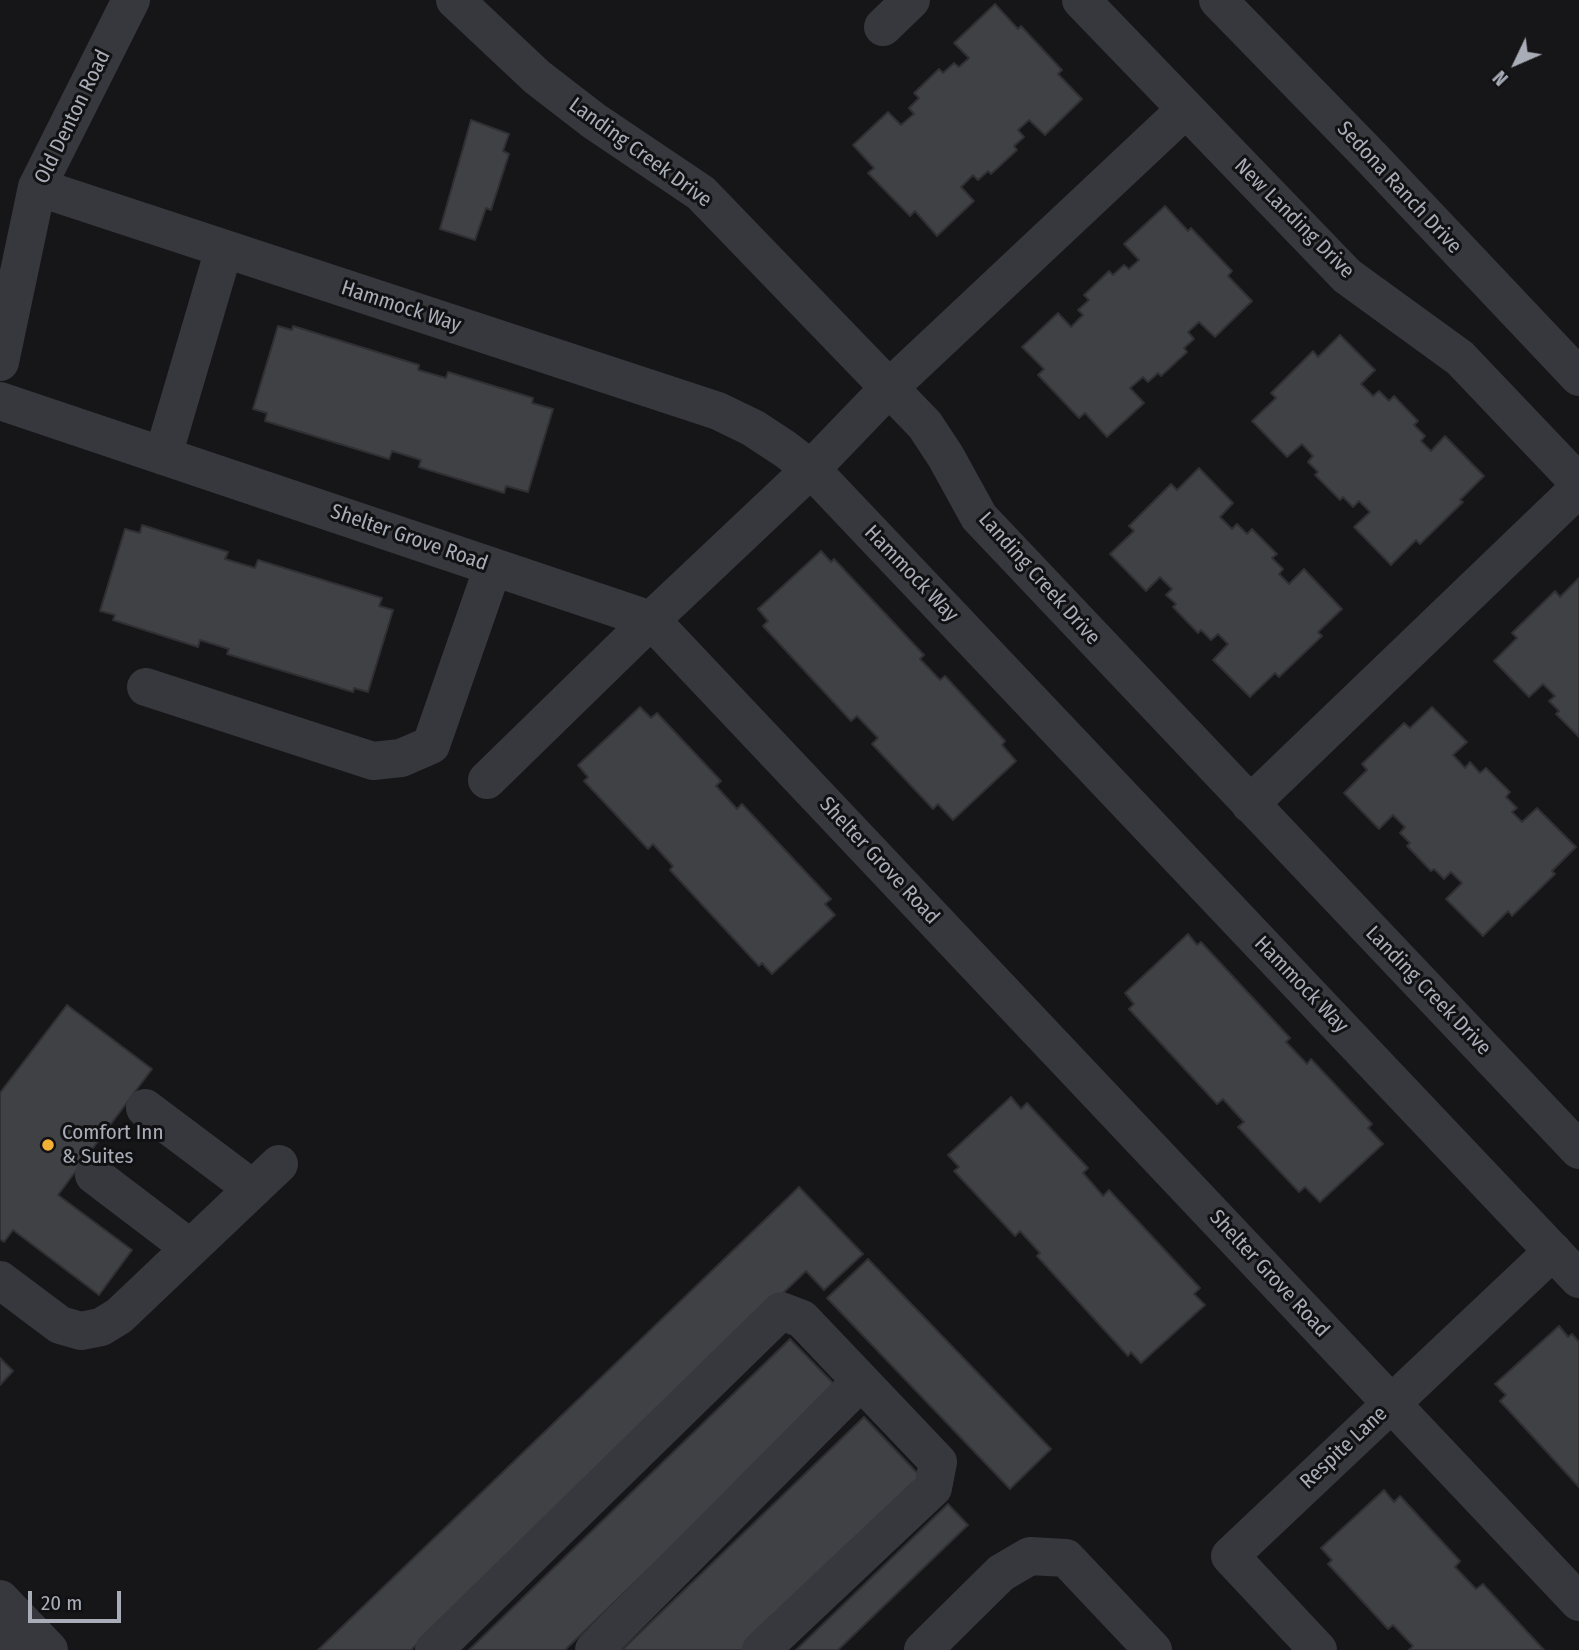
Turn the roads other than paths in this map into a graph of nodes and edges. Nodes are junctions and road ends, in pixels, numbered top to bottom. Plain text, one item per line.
1 (131, 0) edge
2 (455, 0) edge
3 (911, 0) edge
4 (1081, 0) edge
5 (1218, 0) edge
6 (883, 27) dead end
7 (1186, 109) junction
8 (37, 187) junction
9 (224, 249) junction
10 (0, 362) edge
11 (1579, 377) edge
12 (889, 388) junction
13 (0, 401) edge
14 (163, 456) junction
15 (811, 469) junction
16 (1579, 486) edge
17 (494, 567) junction
18 (651, 620) junction
19 (146, 687) dead end
20 (487, 780) dead end
21 (1250, 804) junction
22 (145, 1108) dead end
23 (1579, 1150) edge
24 (94, 1175) dead end
25 (190, 1248) junction
26 (1553, 1251) junction
27 (1579, 1279) edge
28 (0, 1280) edge
29 (861, 1381) junction
30 (1391, 1403) junction
31 (1579, 1602) edge
32 (434, 1650) edge
33 (594, 1650) edge
34 (761, 1650) edge
35 (923, 1650) edge
36 (1153, 1650) edge
37 (1318, 1650) edge

1 - 8 street, Old Denton Road
2 - 12 street, Landing Creek Drive
3 - 6 street
4 - 7 street, New Landing Drive
5 - 11 street, Sedona Ranch Drive
7 - 12 street
7 - 16 street, New Landing Drive
8 - 9 street, Hammock Way
8 - 10 street, Old Denton Road
9 - 14 street
9 - 15 street, Hammock Way
12 - 15 street
12 - 21 street, Landing Creek Drive
13 - 14 street, Shelter Grove Road
14 - 17 street, Shelter Grove Road
15 - 18 street
15 - 26 street, Hammock Way
16 - 21 street
17 - 18 street, Shelter Grove Road
17 - 19 street
18 - 20 street
18 - 30 street, Shelter Grove Road
21 - 23 street, Landing Creek Drive
22 - 25 street
24 - 25 street
25 - 28 street
26 - 27 street, Hammock Way
26 - 30 street, Respite Lane
29 - 32 street
29 - 33 street
29 - 34 street
30 - 31 street, Shelter Grove Road
30 - 37 street, Respite Lane
35 - 36 street

